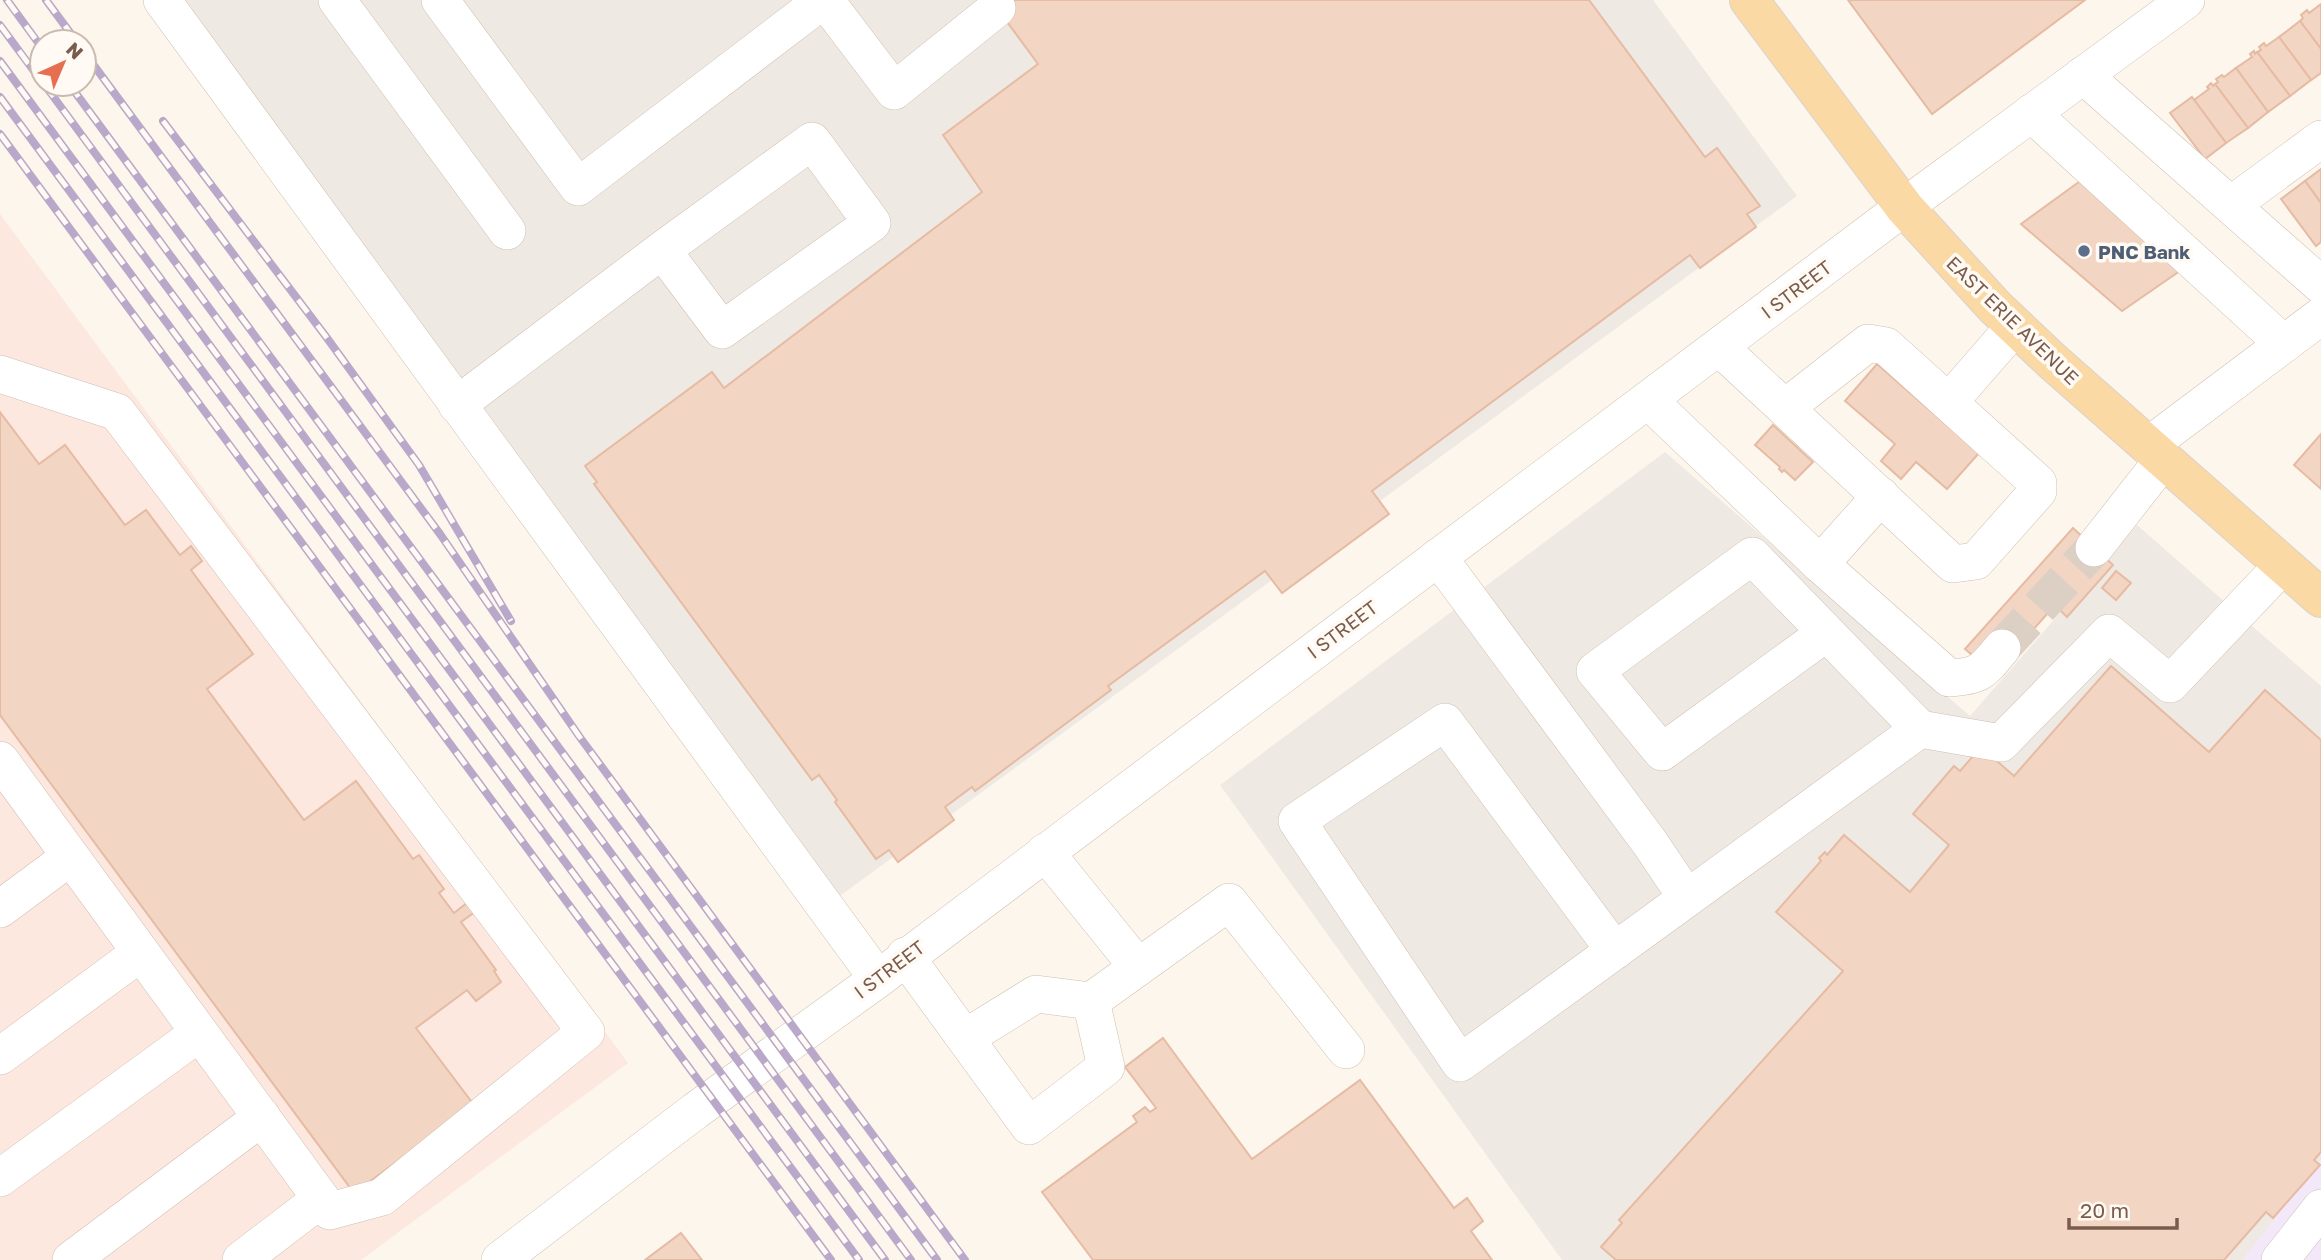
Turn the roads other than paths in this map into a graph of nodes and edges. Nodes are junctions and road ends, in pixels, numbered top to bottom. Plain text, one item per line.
1 (162, 0) edge
2 (337, 0) edge
3 (440, 0) edge
4 (824, 0) edge
5 (1749, 0) edge
6 (2186, 0) edge
7 (997, 8) dead end
8 (2084, 75) junction
9 (2031, 113) junction
10 (2321, 139) edge
11 (2231, 205) junction
12 (1905, 208) junction
13 (507, 231) dead end
14 (662, 250) junction
15 (2321, 285) edge
16 (2321, 316) edge
17 (2015, 326) junction
18 (2284, 344) junction
19 (1720, 346) junction
20 (0, 374) edge
21 (1648, 400) junction
22 (1949, 402) junction
23 (457, 405) junction
24 (1784, 408) junction
25 (2156, 453) junction
26 (1881, 496) junction
27 (2094, 548) tunnel mouth
28 (1438, 557) junction
29 (1821, 564) junction
30 (2283, 565) junction
31 (2321, 598) edge
32 (1826, 633) junction
33 (2002, 648) tunnel mouth
34 (1920, 729) junction
35 (2, 768) edge
36 (1045, 852) junction
37 (70, 857) junction
38 (1687, 898) junction
39 (0, 909) edge
40 (1615, 951) junction
41 (140, 953) junction
42 (1138, 967) junction
43 (892, 968) junction
44 (1091, 1001) junction
45 (199, 1033) junction
46 (965, 1038) junction
47 (1346, 1050) dead end
48 (0, 1056) edge
49 (262, 1118) junction
50 (0, 1178) edge
51 (321, 1199) junction
52 (2321, 1208) edge
53 (71, 1260) edge
54 (241, 1260) edge
55 (500, 1260) edge
56 (2280, 1260) edge

1 - 23 street
2 - 13 street
3 - 4 street
4 - 7 street
5 - 12 main road, EAST ERIE AVENUE
6 - 8 street, I STREET
8 - 9 street, I STREET
8 - 11 street
9 - 12 street, I STREET
9 - 18 street
10 - 11 street
11 - 15 street
12 - 17 main road, EAST ERIE AVENUE
12 - 19 street, I STREET
14 - 14 street
14 - 23 street
16 - 18 street
17 - 22 street
17 - 25 main road, EAST ERIE AVENUE
18 - 25 street
19 - 21 street, I STREET
19 - 24 street
20 - 51 street
21 - 28 street, I STREET
21 - 29 street
22 - 24 street
22 - 26 street
23 - 43 street
24 - 26 street
25 - 27 street
25 - 30 main road, EAST ERIE AVENUE
26 - 29 street
28 - 36 street, I STREET
28 - 38 street
29 - 33 street
30 - 31 main road, EAST ERIE AVENUE
30 - 34 street
32 - 32 street
32 - 34 street
34 - 38 street
35 - 37 street
36 - 42 street
36 - 43 street, I STREET
37 - 39 street
37 - 41 street
38 - 40 street
40 - 40 street
41 - 45 street
41 - 48 street
42 - 44 street
42 - 47 street
43 - 46 street
43 - 55 street, I STREET
44 - 46 street
44 - 46 street
45 - 49 street
45 - 50 street
49 - 51 street
49 - 53 street
51 - 54 street
52 - 56 street

